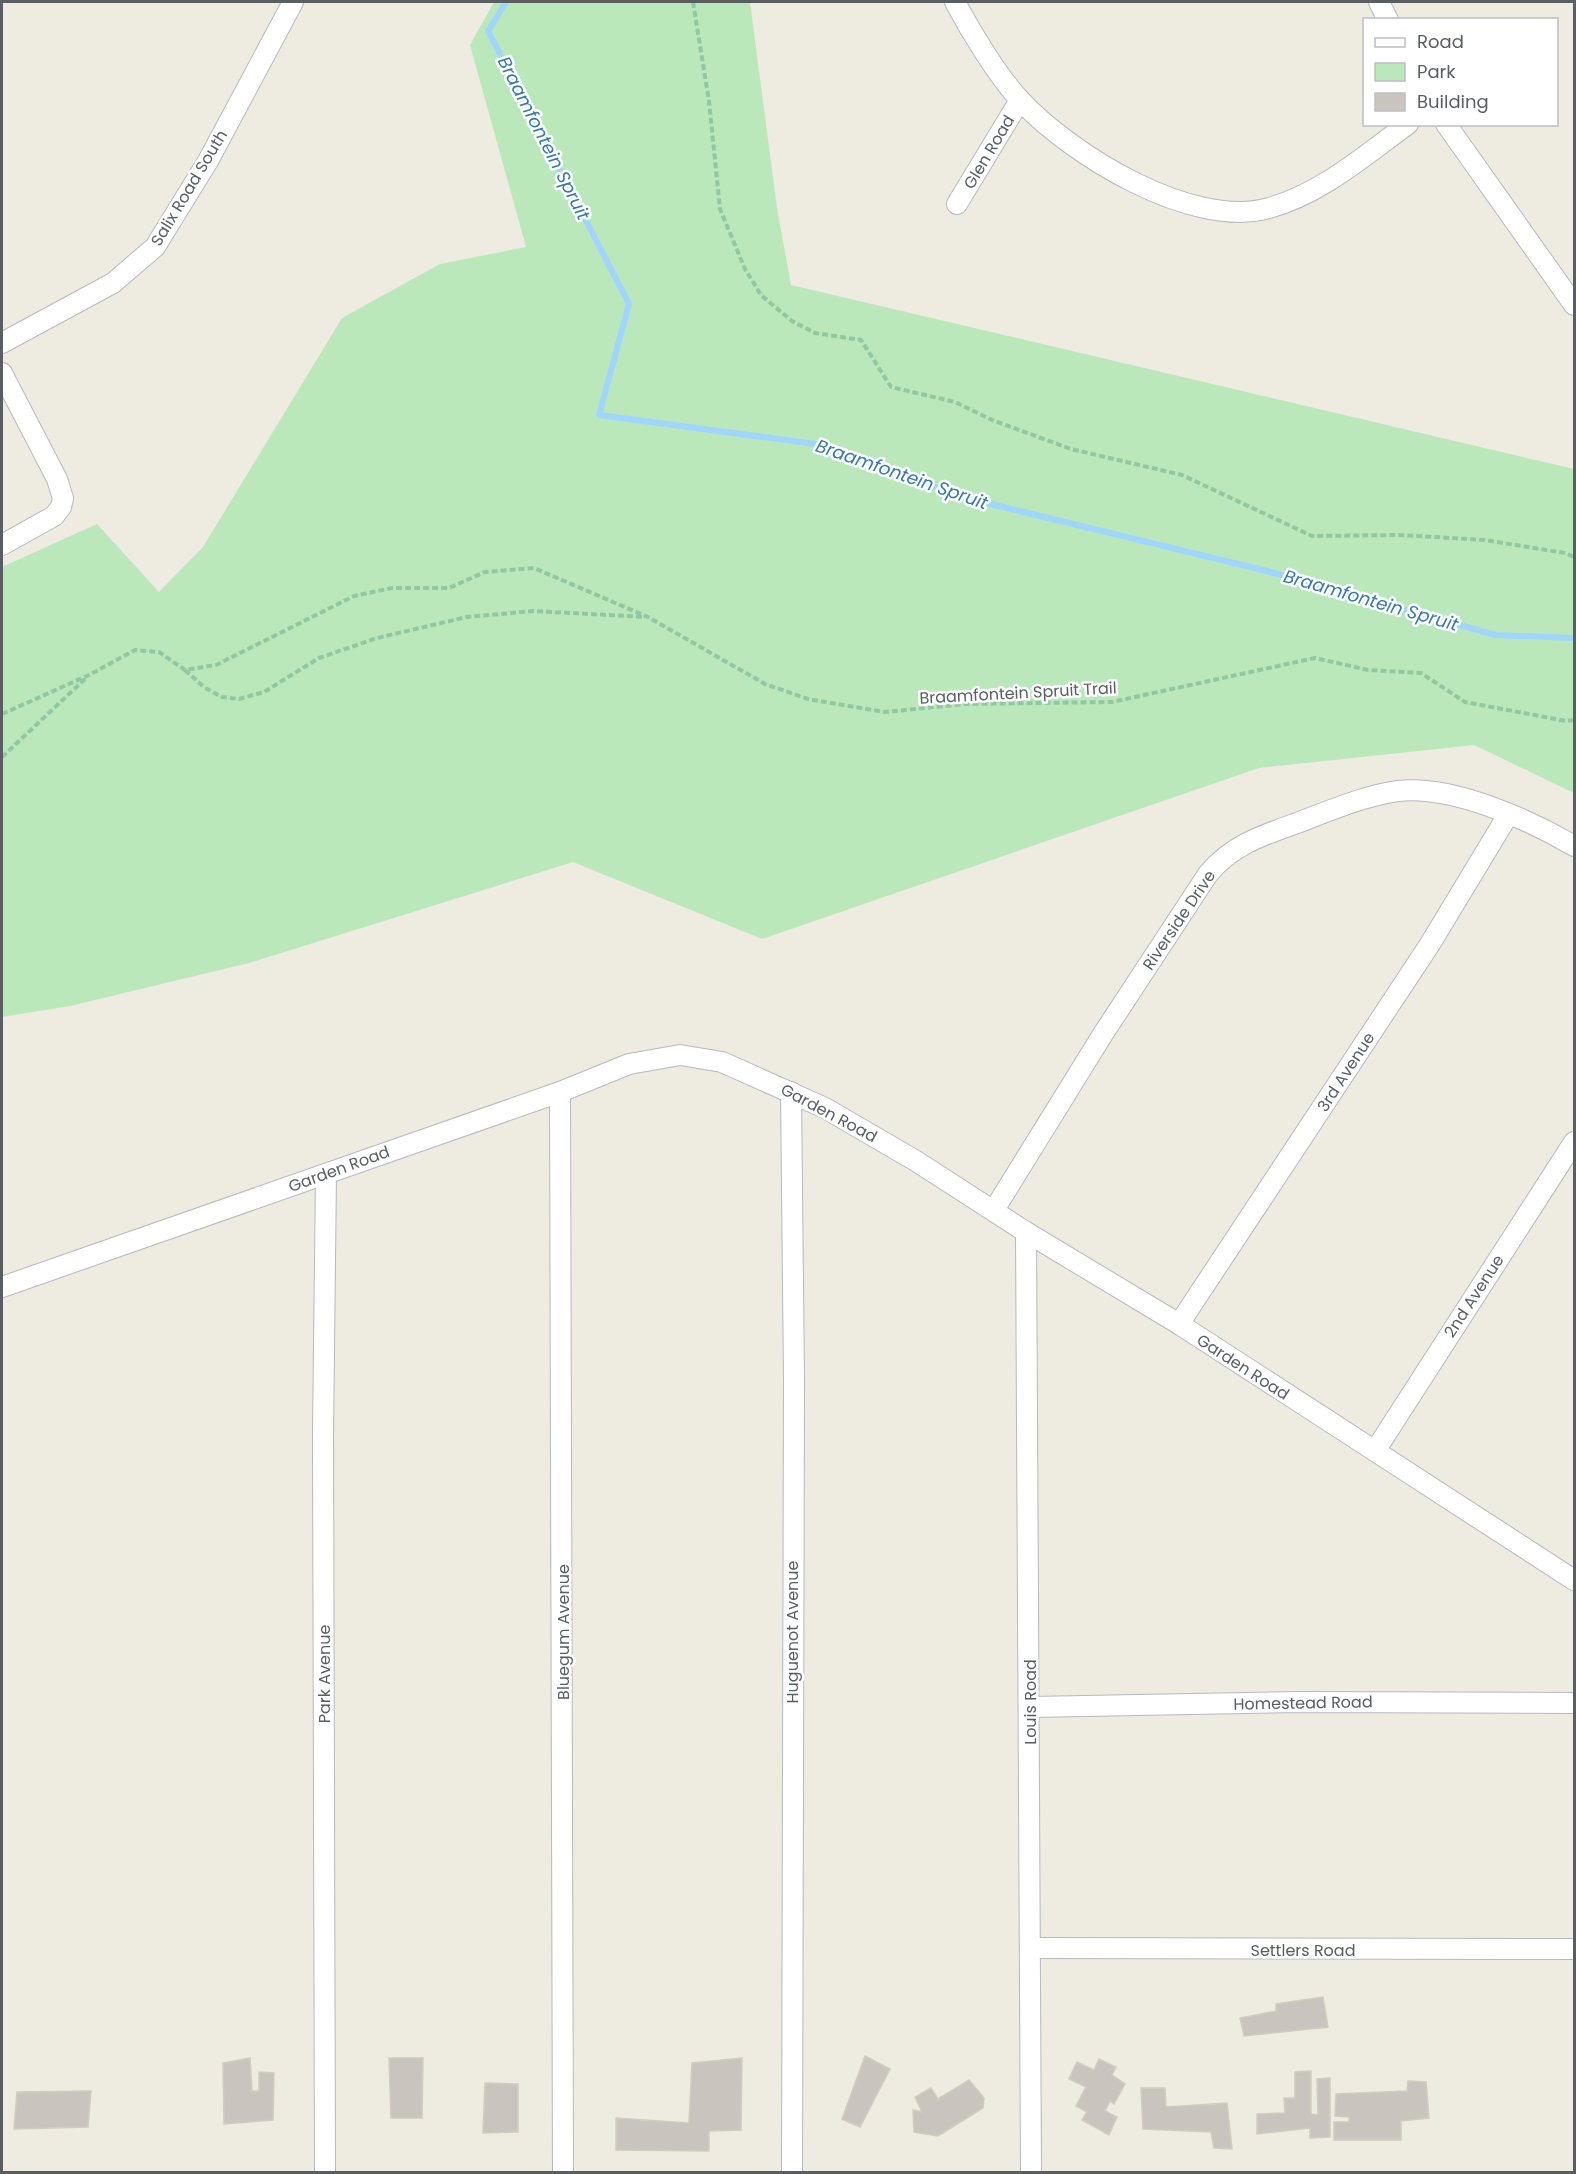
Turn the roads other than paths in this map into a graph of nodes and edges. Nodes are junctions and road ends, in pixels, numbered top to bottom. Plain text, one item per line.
1 (293, 2) edge
2 (955, 2) edge
3 (1379, 2) edge
4 (1387, 18) edge
5 (1020, 100) junction
6 (1405, 126) edge
7 (1447, 126) edge
8 (957, 204) dead end
9 (1575, 305) edge
10 (2, 343) edge
11 (2, 373) edge
12 (2, 545) edge
13 (1508, 815) junction
14 (1575, 846) edge
15 (560, 1092) junction
16 (791, 1092) junction
17 (1575, 1142) edge
18 (326, 1175) junction
19 (994, 1210) junction
20 (1026, 1232) junction
21 (2, 1287) edge
22 (1179, 1324) junction
23 (1375, 1451) junction
24 (1575, 1580) edge
25 (1575, 1703) edge
26 (1030, 1707) junction
27 (1032, 1948) junction
28 (1575, 1949) edge
29 (326, 2172) edge
30 (562, 2172) edge
31 (792, 2172) edge
32 (1031, 2172) edge

1 - 10 street, Salix Road South
2 - 5 street
3 - 4 street
5 - 6 street
5 - 8 street, Glen Road
7 - 9 street
11 - 12 street
13 - 14 street, Riverside Drive
13 - 19 street, Riverside Drive
13 - 22 street, 3rd Avenue
15 - 16 street, Garden Road
15 - 18 street, Garden Road
15 - 30 street, Bluegum Avenue
16 - 19 street, Garden Road
16 - 31 street, Huguenot Avenue
17 - 23 street, 2nd Avenue
18 - 21 street, Garden Road
18 - 29 street, Park Avenue
19 - 20 street, Garden Road
20 - 22 street, Garden Road
20 - 26 street, Louis Road
22 - 23 street, Garden Road
23 - 24 street, Garden Road
25 - 26 street, Homestead Road
26 - 27 street, Louis Road
27 - 28 street, Settlers Road
27 - 32 street, Louis Road

